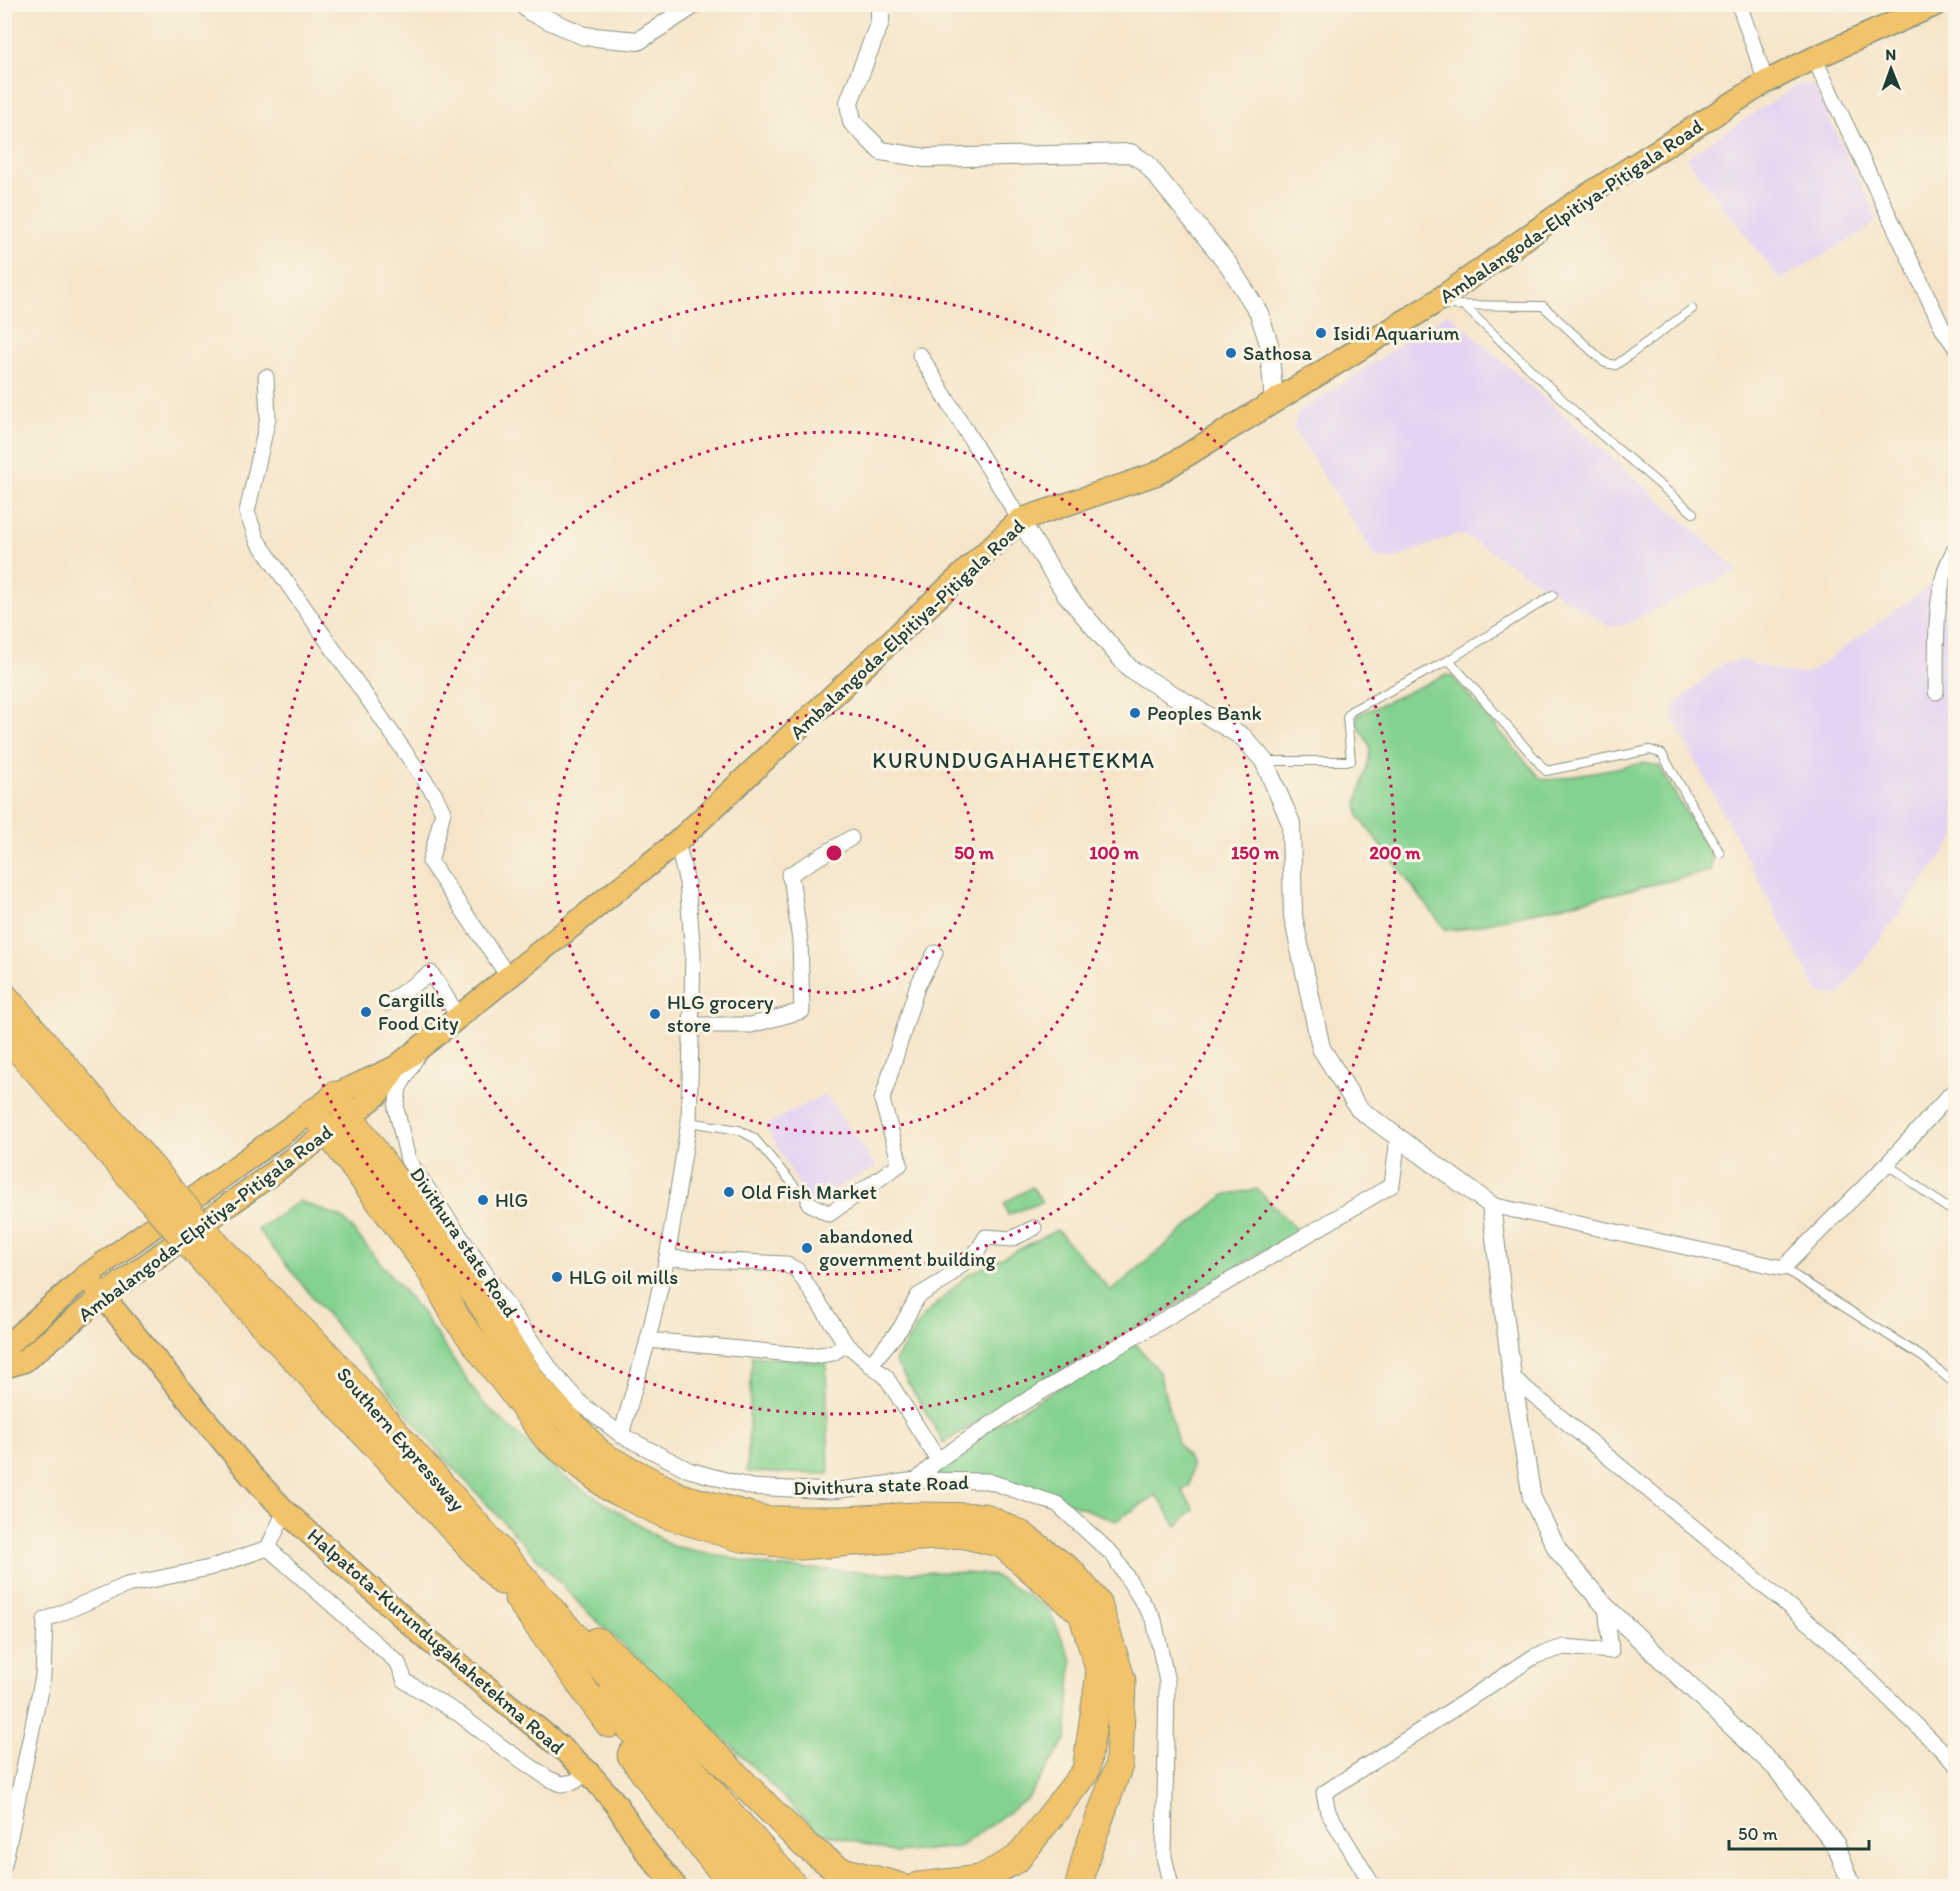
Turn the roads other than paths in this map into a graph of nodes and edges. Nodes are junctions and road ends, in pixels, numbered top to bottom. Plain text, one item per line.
1 (522, 4) edge
2 (695, 4) edge
3 (880, 4) edge
4 (1739, 4) edge
5 (1937, 4) edge
6 (1814, 58) junction
7 (1766, 82) junction
8 (1431, 305) junction
9 (1463, 305) junction
10 (1692, 309) dead end
11 (1956, 348) edge
12 (920, 355) dead end
13 (266, 376) dead end
14 (1274, 403) junction
15 (1693, 513) dead end
16 (1020, 520) junction
17 (1956, 548) edge
18 (1553, 595) dead end
19 (1449, 660) junction
20 (1936, 692) dead end
21 (1264, 761) junction
22 (851, 838) dead end
23 (677, 842) junction
24 (1720, 853) dead end
25 (935, 953) dead end
26 (508, 976) junction
27 (4, 996) edge
28 (387, 1003) dead end
29 (458, 1016) junction
30 (692, 1025) junction
31 (4, 1033) edge
32 (423, 1044) junction
33 (1956, 1088) edge
34 (343, 1105) junction
35 (321, 1122) junction
36 (689, 1122) junction
37 (1398, 1137) junction
38 (1887, 1164) junction
39 (151, 1184) junction
40 (809, 1203) joint
41 (1491, 1205) junction
42 (1956, 1206) edge
43 (1034, 1228) dead end
44 (667, 1258) junction
45 (1783, 1268) junction
46 (86, 1276) junction
47 (102, 1298) junction
48 (648, 1340) junction
49 (846, 1344) junction
50 (4, 1348) edge
51 (870, 1365) junction
52 (4, 1367) edge
53 (1512, 1377) junction
54 (1956, 1385) edge
55 (621, 1434) junction
56 (938, 1460) junction
57 (917, 1480) junction
58 (285, 1511) junction
59 (268, 1548) junction
60 (520, 1588) junction
61 (1606, 1607) junction
62 (1956, 1764) edge
63 (588, 1772) junction
64 (646, 1851) junction
65 (4, 1865) edge
66 (654, 1887) edge
67 (675, 1887) edge
68 (734, 1887) edge
69 (764, 1887) edge
70 (794, 1887) edge
71 (899, 1887) edge
72 (918, 1887) edge
73 (1079, 1887) edge
74 (1171, 1887) edge
75 (1373, 1887) edge
76 (1851, 1887) edge

1 - 2 street
3 - 14 street
4 - 7 street
5 - 6 main road, Ambalangoda-Elpitiya-Pitigala Road
6 - 7 main road, Ambalangoda-Elpitiya-Pitigala Road
6 - 11 street
7 - 8 main road, Ambalangoda-Elpitiya-Pitigala Road
8 - 9 lane
8 - 14 main road, Ambalangoda-Elpitiya-Pitigala Road
9 - 10 lane
9 - 15 lane
12 - 16 street
13 - 26 street
14 - 16 main road, Ambalangoda-Elpitiya-Pitigala Road
16 - 21 street
16 - 23 main road, Ambalangoda-Elpitiya-Pitigala Road
17 - 20 street
18 - 19 lane
19 - 21 lane
19 - 24 lane
21 - 37 street
22 - 30 street
23 - 26 main road, Ambalangoda-Elpitiya-Pitigala Road
23 - 30 street
25 - 40 street
26 - 29 main road, Ambalangoda-Elpitiya-Pitigala Road
27 - 39 highway, Southern Expressway
28 - 29 street
29 - 32 main road, Ambalangoda-Elpitiya-Pitigala Road
30 - 36 street
31 - 39 highway, Southern Expressway
32 - 34 main road, Ambalangoda-Elpitiya-Pitigala Road
32 - 55 street, Divithura state Road
33 - 38 street
34 - 35 main road, Ambalangoda-Elpitiya-Pitigala Road
34 - 73 highway
35 - 46 main road, Ambalangoda-Elpitiya-Pitigala Road
35 - 47 main road, Ambalangoda-Elpitiya-Pitigala Road
35 - 72 highway
36 - 40 lane
36 - 44 street
37 - 41 street
37 - 56 street
38 - 42 lane
38 - 45 street
39 - 60 highway, Southern Expressway, bridge
41 - 45 street
41 - 53 street
43 - 51 street
44 - 48 street
44 - 49 street
45 - 54 lane
46 - 47 main road, Halpatota-Kurundugahahetekma Road
46 - 50 main road, Ambalangoda-Elpitiya-Pitigala Road
47 - 52 main road, Ambalangoda-Elpitiya-Pitigala Road
47 - 58 main road, Halpatota-Kurundugahahetekma Road
48 - 49 street
48 - 55 street
49 - 51 street
51 - 56 street
53 - 61 street
53 - 62 street
55 - 57 street, Divithura state Road
56 - 57 street
57 - 74 street, Divithura state Road
58 - 59 street
58 - 63 main road, Halpatota-Kurundugahahetekma Road
59 - 63 street
59 - 65 street
60 - 68 highway
60 - 69 highway, Southern Expressway
60 - 70 highway, Southern Expressway
60 - 71 highway
61 - 75 street
61 - 76 street
63 - 64 main road, Halpatota-Kurundugahahetekma Road
64 - 66 main road, Halpatota-Kurundugahahetekma Road
64 - 67 main road, Halpatota-Kurundugahahetekma Road

